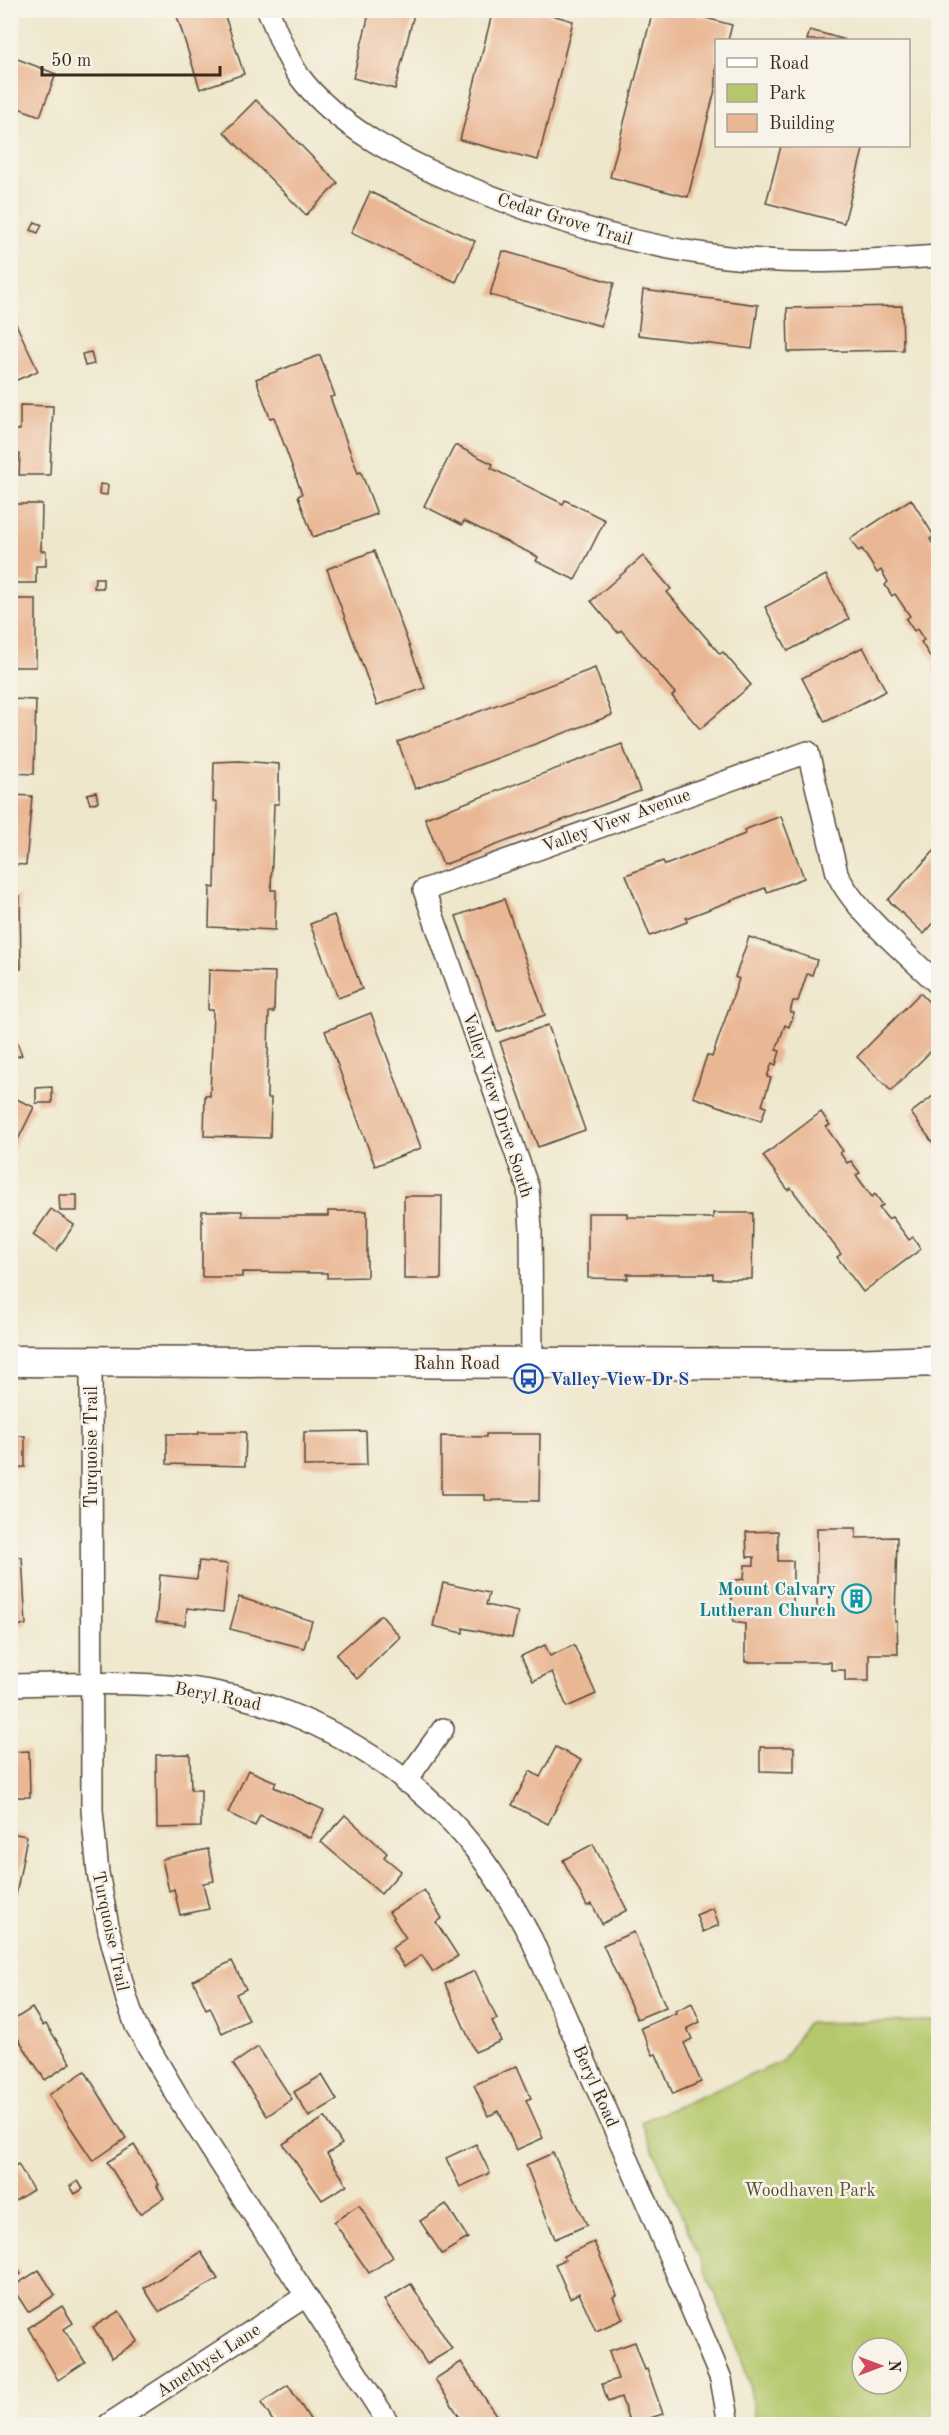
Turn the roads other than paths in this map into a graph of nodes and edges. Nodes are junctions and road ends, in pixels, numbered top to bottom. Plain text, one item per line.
1 (268, 10) edge
2 (939, 256) edge
3 (423, 891) joint
4 (939, 984) edge
5 (10, 1361) edge
6 (939, 1361) edge
7 (91, 1362) junction
8 (532, 1362) junction
9 (91, 1684) junction
10 (10, 1685) edge
11 (443, 1729) dead end
12 (405, 1782) junction
13 (306, 2296) junction
14 (109, 2424) edge
15 (389, 2424) edge
16 (729, 2424) edge

1 - 2 street, Cedar Grove Trail
3 - 4 street, Valley View Avenue
3 - 8 street, Valley View Drive South
5 - 7 street, Rahn Road
6 - 8 street, Rahn Road
7 - 8 street, Rahn Road
7 - 9 street, Turquoise Trail
9 - 10 street, Beryl Road
9 - 12 street, Beryl Road
9 - 13 street, Turquoise Trail
11 - 12 street
12 - 16 street, Beryl Road
13 - 14 street, Amethyst Lane
13 - 15 street, Turquoise Trail

